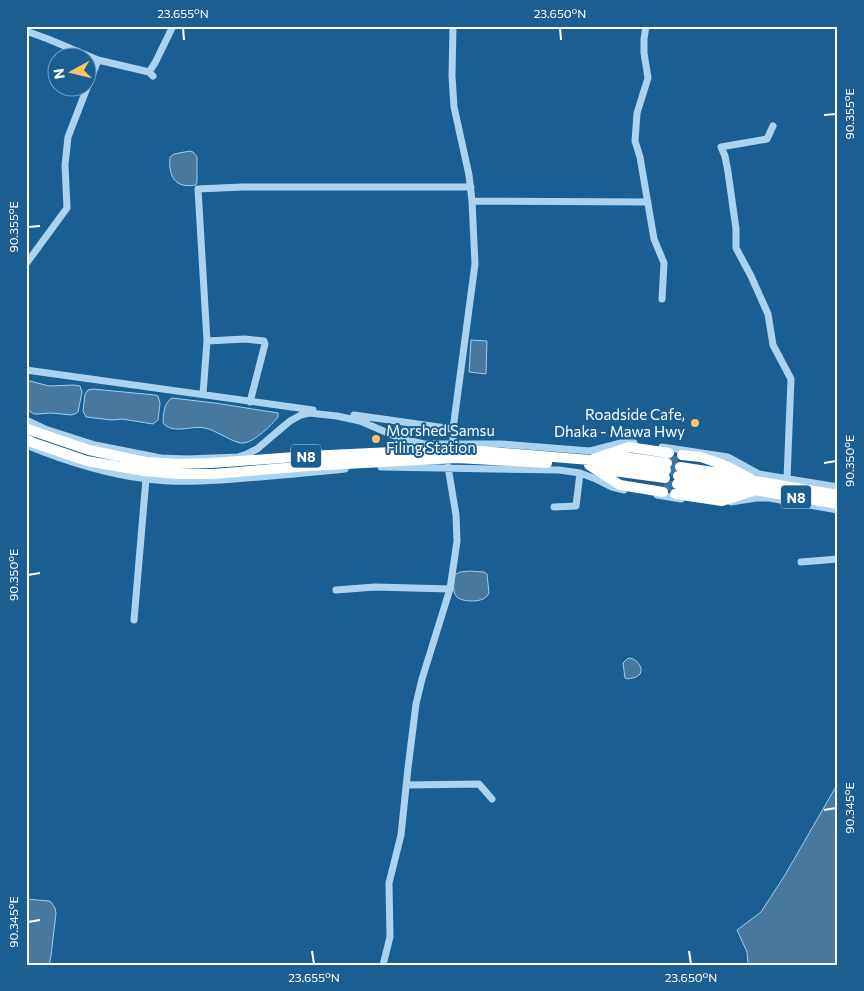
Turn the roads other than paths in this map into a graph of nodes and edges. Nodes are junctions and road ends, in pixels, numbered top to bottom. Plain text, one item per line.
1 (173, 26) edge
2 (452, 26) edge
3 (646, 26) edge
4 (26, 31) edge
5 (69, 48) edge
6 (98, 60) edge
7 (83, 98) edge
8 (772, 126) dead end
9 (471, 187) junction
10 (472, 202) junction
11 (648, 202) junction
12 (26, 264) edge
13 (662, 299) dead end
14 (208, 341) junction
15 (26, 370) edge
16 (203, 394) junction
17 (250, 402) junction
18 (26, 420) edge
19 (26, 428) edge
20 (453, 429) junction
21 (26, 439) edge
22 (453, 443) junction
23 (26, 446) edge
24 (604, 464) junction
25 (448, 468) junction
26 (666, 472) junction
27 (580, 473) junction
28 (679, 474) junction
29 (146, 479) junction
30 (787, 479) junction
31 (742, 484) junction
32 (838, 487) edge
33 (838, 495) edge
34 (838, 504) edge
35 (554, 507) dead end
36 (838, 510) edge
37 (838, 560) edge
38 (801, 562) dead end
39 (450, 589) junction
40 (336, 590) dead end
41 (134, 620) dead end
42 (406, 785) junction
43 (492, 799) dead end
44 (383, 965) edge

1 - 6 street
2 - 9 street
3 - 11 street
4 - 5 street
7 - 12 street
8 - 30 street
9 - 10 street
9 - 14 street
10 - 11 street
10 - 20 street
11 - 13 street
14 - 16 street
14 - 17 street
15 - 16 street
16 - 17 street
17 - 20 street
18 - 22 street
19 - 24 highway, N8
20 - 22 street
21 - 24 highway, N8
22 - 30 street
23 - 29 street
24 - 26 highway, N8
24 - 26 highway, N8
24 - 26 highway, N8
24 - 26 highway, N8
24 - 26 highway, N8
25 - 27 street
25 - 29 street
25 - 39 street
27 - 35 street
27 - 36 street
28 - 31 highway, N8
28 - 31 highway, N8
28 - 31 highway, N8
28 - 31 highway, N8
29 - 41 street
30 - 32 street
31 - 33 highway, N8
31 - 34 highway, N8
37 - 38 street
39 - 40 street
39 - 42 street
42 - 43 street
42 - 44 street

